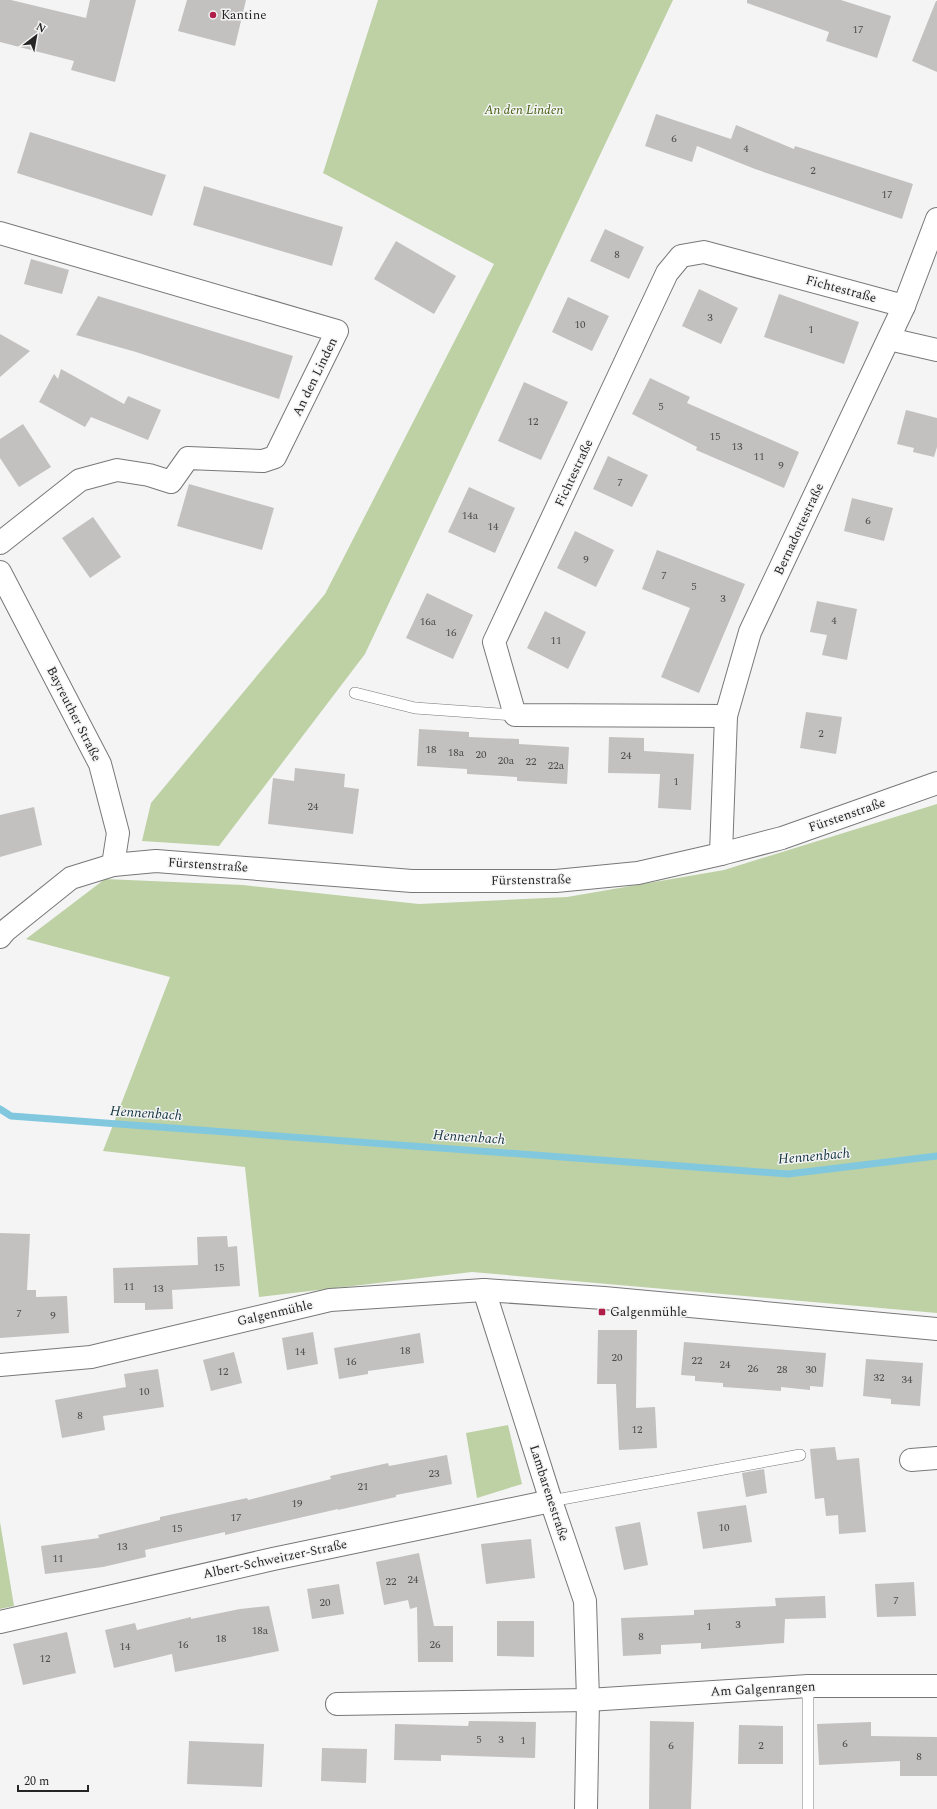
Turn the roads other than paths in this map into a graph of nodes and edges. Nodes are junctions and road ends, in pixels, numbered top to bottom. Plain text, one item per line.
1 (937, 219) edge
2 (0, 233) edge
3 (904, 306) junction
4 (889, 339) junction
5 (937, 350) edge
6 (0, 543) edge
7 (0, 572) edge
8 (355, 693) dead end
9 (515, 715) junction
10 (726, 716) junction
11 (937, 783) edge
12 (721, 854) junction
13 (113, 865) junction
14 (0, 937) edge
15 (484, 1290) junction
16 (937, 1329) edge
17 (0, 1365) edge
18 (800, 1455) dead end
19 (937, 1458) edge
20 (911, 1460) dead end
21 (551, 1501) junction
22 (0, 1622) edge
23 (808, 1686) junction
24 (937, 1686) edge
25 (588, 1700) junction
26 (338, 1704) dead end
27 (586, 1809) edge
28 (808, 1809) edge

1 - 3 street, Bernadottestraße
2 - 6 street, An den Linden
3 - 4 street, Bernadottestraße
3 - 9 street, Fichtestraße
4 - 5 street
4 - 10 street, Bernadottestraße
7 - 13 street, Bayreuther Straße
8 - 9 lane
9 - 10 street
10 - 12 street, Bernadottestraße
11 - 12 street, Fürstenstraße
12 - 13 street, Fürstenstraße
13 - 14 street, Fürstenstraße
15 - 16 street, Galgenmühle
15 - 17 street, Galgenmühle
15 - 21 street, Lambarenestraße
18 - 21 lane
19 - 20 street
21 - 22 street, Albert-Schweitzer-Straße
21 - 25 street, Lambarenestraße
23 - 24 street, Am Galgenrangen
23 - 25 street, Am Galgenrangen
23 - 28 lane
25 - 26 street
25 - 27 street, Lambarenestraße

